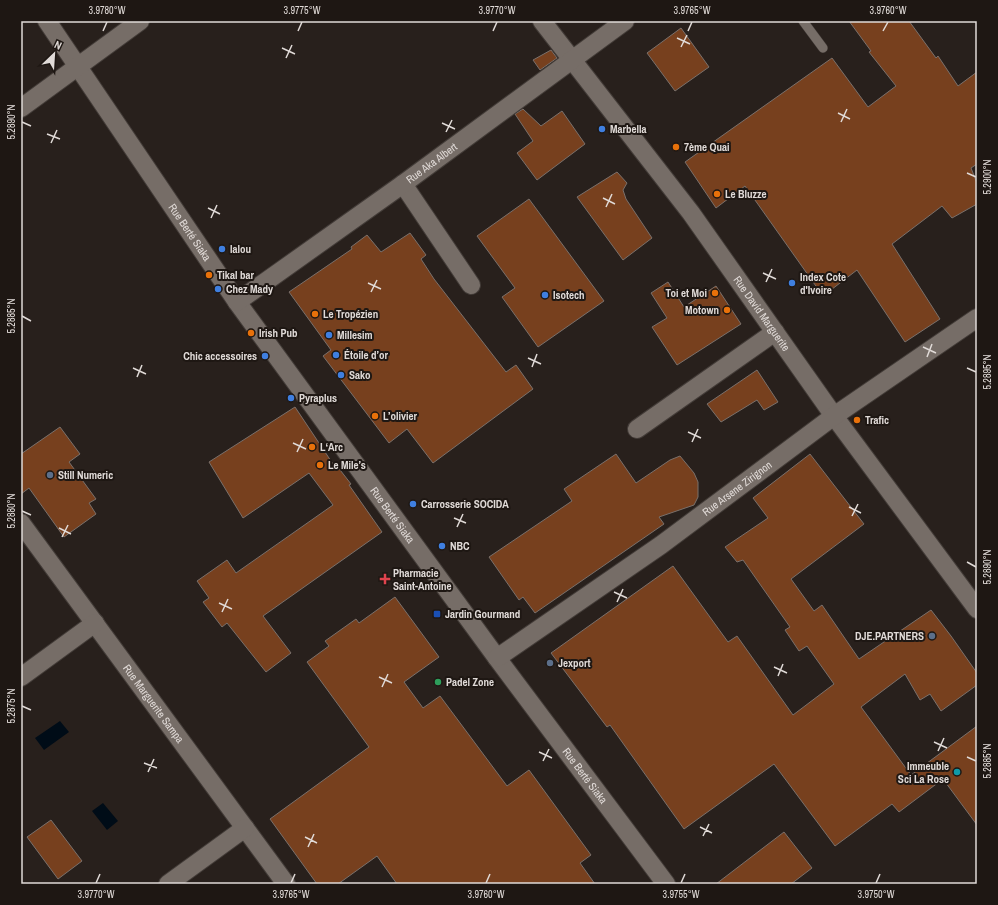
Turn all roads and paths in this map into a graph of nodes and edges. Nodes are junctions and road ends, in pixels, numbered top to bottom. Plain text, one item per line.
1 (47, 21) edge
2 (140, 21) edge
3 (542, 21) edge
4 (625, 21) edge
5 (803, 21) edge
6 (823, 48) dead end
7 (572, 61) junction
8 (78, 67) junction
9 (21, 108) edge
10 (403, 184) junction
11 (471, 285) dead end
12 (237, 302) junction
13 (977, 318) edge
14 (775, 332) junction
15 (834, 416) junction
16 (637, 429) dead end
17 (21, 523) edge
18 (977, 609) edge
19 (95, 623) junction
20 (497, 658) junction
21 (21, 677) edge
22 (245, 828) junction
23 (168, 884) edge
24 (286, 884) edge
25 (666, 884) edge

1 - 8 street, Rue Berté Siaka
2 - 8 street
3 - 7 street, Rue David Marguerite
4 - 7 street, Rue Aka Albert
5 - 6 lane
7 - 10 street, Rue Aka Albert
7 - 14 street, Rue David Marguerite
8 - 9 street
8 - 12 street, Rue Berté Siaka
10 - 11 street
10 - 12 street, Rue Aka Albert
12 - 20 street, Rue Berté Siaka
13 - 15 street, Rue Arsene Zirignon
14 - 15 street, Rue David Marguerite
14 - 16 street
15 - 18 street, Rue David Marguerite
15 - 20 street, Rue Arsene Zirignon
17 - 19 street, Rue Marguerite Sampa
19 - 21 street
19 - 22 street, Rue Marguerite Sampa
20 - 25 street, Rue Berté Siaka
22 - 23 street
22 - 24 street, Rue Marguerite Sampa

